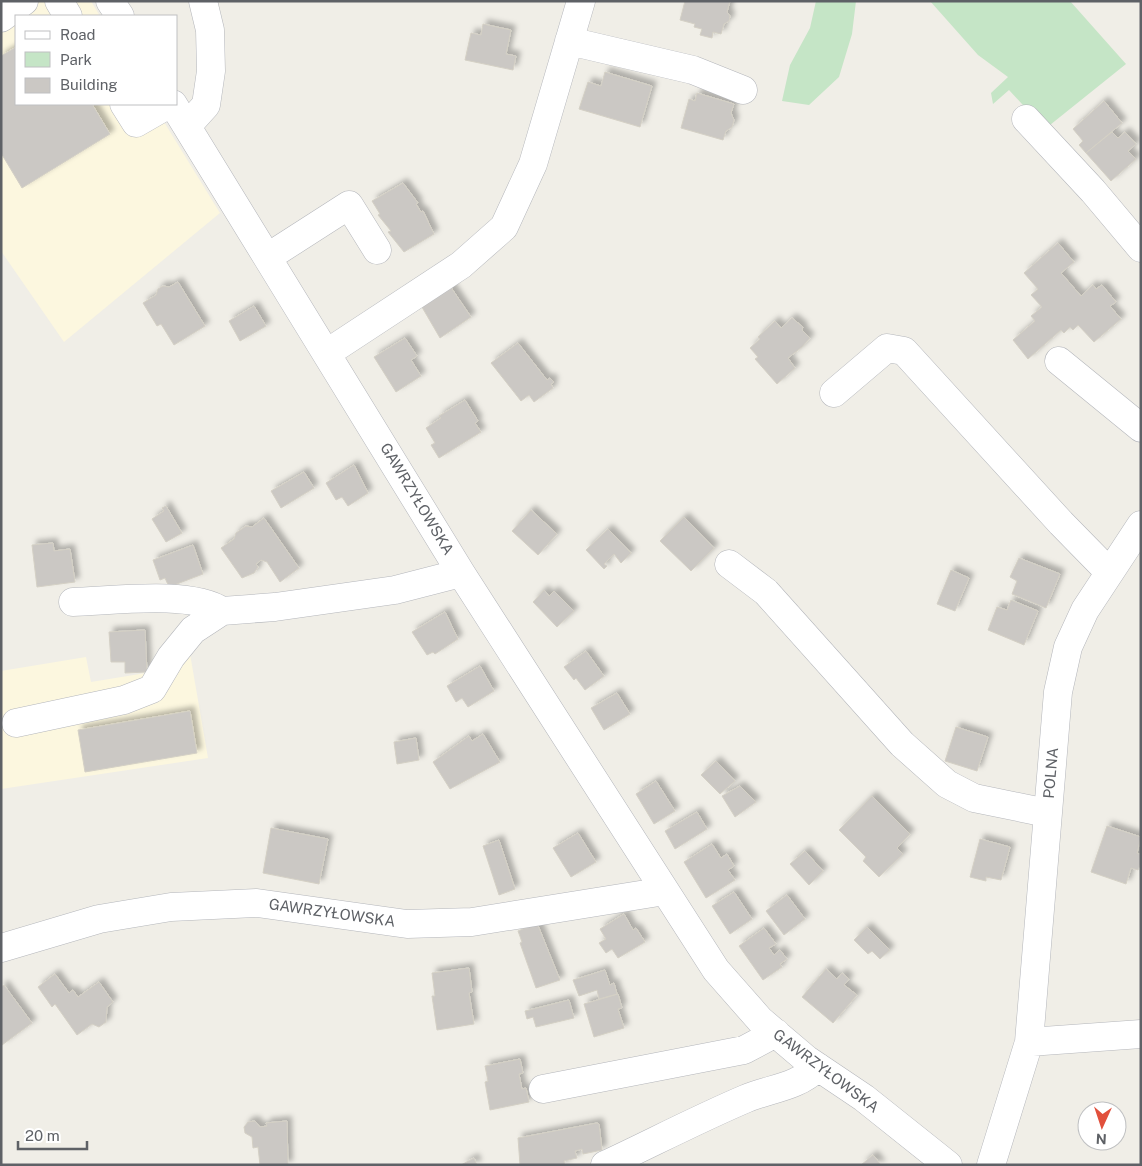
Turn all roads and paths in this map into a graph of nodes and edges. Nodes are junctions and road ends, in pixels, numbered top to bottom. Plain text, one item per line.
1 (24, 1) edge
2 (59, 1) edge
3 (110, 1) edge
4 (202, 1) edge
5 (581, 1) edge
6 (67, 15) edge
7 (119, 15) edge
8 (1, 18) edge
9 (569, 41) junction
10 (743, 90) dead end
11 (125, 105) edge
12 (167, 105) edge
13 (180, 115) edge
14 (1026, 119) dead end
15 (1141, 248) edge
16 (377, 250) dead end
17 (268, 257) junction
18 (327, 353) junction
19 (1059, 361) dead end
20 (834, 393) dead end
21 (1141, 428) edge
22 (1141, 525) edge
23 (729, 564) dead end
24 (1109, 572) junction
25 (461, 573) junction
26 (73, 602) dead end
27 (222, 611) junction
28 (16, 722) dead end
29 (1047, 813) junction
30 (665, 891) junction
31 (1, 948) edge
32 (776, 1033) junction
33 (1141, 1034) edge
34 (1029, 1042) junction
35 (818, 1067) junction
36 (543, 1089) dead end
37 (605, 1165) edge
38 (948, 1165) edge
39 (991, 1165) edge

1 - 8 street
2 - 6 street
3 - 7 street
4 - 13 street
5 - 9 street
9 - 10 street
9 - 18 street
11 - 12 street
13 - 17 street, GAWRZYŁOWSKA
14 - 15 street
16 - 17 street
17 - 18 street, GAWRZYŁOWSKA
18 - 25 street, GAWRZYŁOWSKA
19 - 21 street
20 - 24 street
22 - 24 street, POLNA
23 - 29 street
24 - 29 street, POLNA
25 - 27 street
25 - 30 street, GAWRZYŁOWSKA
26 - 27 street
27 - 28 street
29 - 34 street, POLNA
30 - 31 street, GAWRZYŁOWSKA
30 - 32 street, GAWRZYŁOWSKA
32 - 35 street, GAWRZYŁOWSKA
32 - 36 street
33 - 34 street
34 - 39 street, POLNA
35 - 37 street
35 - 38 street, GAWRZYŁOWSKA

